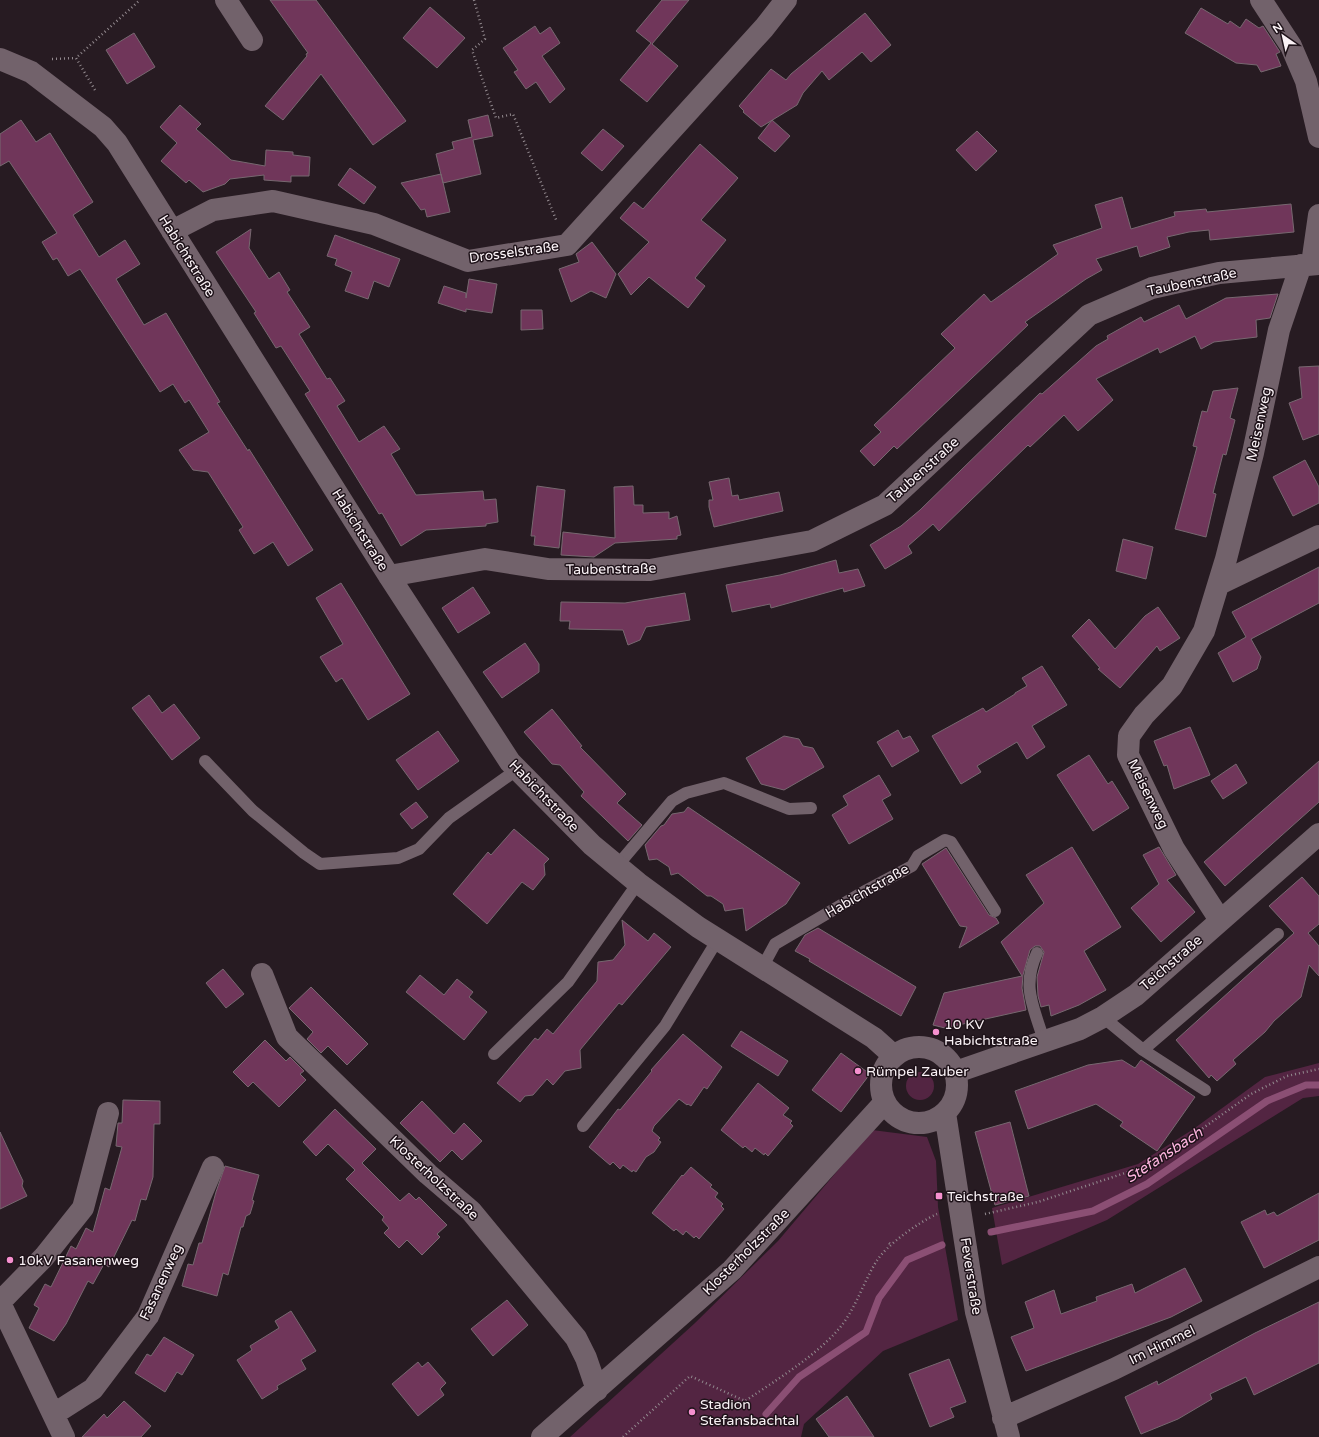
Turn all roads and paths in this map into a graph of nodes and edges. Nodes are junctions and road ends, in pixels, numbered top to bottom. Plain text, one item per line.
1 (140, 0) edge
2 (226, 0) edge
3 (474, 0) edge
4 (786, 0) edge
5 (1261, 0) edge
6 (252, 40) dead end
7 (76, 58) junction
8 (0, 59) edge
9 (66, 60) dead end
10 (1313, 78) edge
11 (99, 97) dead end
12 (1319, 137) edge
13 (1319, 215) edge
14 (172, 231) junction
15 (567, 245) junction
16 (1311, 264) edge
17 (1319, 536) edge
18 (389, 576) junction
19 (1219, 584) junction
20 (205, 761) dead end
21 (518, 769) junction
22 (811, 808) dead end
23 (1319, 834) edge
24 (617, 866) junction
25 (638, 883) junction
26 (995, 911) dead end
27 (1220, 920) junction
28 (1278, 934) dead end
29 (718, 939) junction
30 (1038, 953) dead end
31 (762, 968) junction
32 (262, 974) dead end
33 (1103, 1018) junction
34 (1044, 1042) junction
35 (1143, 1050) junction
36 (494, 1054) dead end
37 (894, 1056) junction
38 (1319, 1069) edge
39 (956, 1072) junction
40 (1205, 1090) dead end
41 (885, 1102) junction
42 (108, 1113) dead end
43 (945, 1113) junction
44 (583, 1126) dead end
45 (213, 1167) dead end
46 (961, 1212) junction
47 (889, 1243) dead end
48 (892, 1245) junction
49 (1319, 1267) edge
50 (0, 1303) edge
51 (597, 1390) junction
52 (54, 1414) junction
53 (1006, 1427) edge
54 (556, 1430) edge
55 (64, 1437) edge
56 (542, 1437) edge
57 (623, 1437) edge

1 - 7 path
2 - 6 street
3 - 15 path
4 - 15 street, Drosselstraße
5 - 10 street
7 - 9 path
7 - 11 path
8 - 14 street, Habichtstraße
10 - 12 street
13 - 16 street, Meisenweg
14 - 15 street, Drosselstraße
14 - 18 street, Habichtstraße
16 - 18 street, Taubenstraße
16 - 19 street, Meisenweg
17 - 19 street
18 - 21 street, Habichtstraße
19 - 27 street, Meisenweg
20 - 21 lane
21 - 24 street, Habichtstraße
22 - 24 lane
23 - 27 street, Teichstraße
24 - 25 street, Habichtstraße
25 - 29 street, Habichtstraße
25 - 36 lane
26 - 31 lane, Habichtstraße
27 - 33 street, Teichstraße
28 - 35 lane
29 - 31 street, Habichtstraße
29 - 44 lane
30 - 34 lane
31 - 37 street, Habichtstraße
32 - 51 street, Klosterholzstraße
33 - 34 street, Teichstraße
33 - 35 lane
34 - 39 street, Teichstraße
35 - 40 lane
37 - 39 street
37 - 41 street
38 - 46 path
39 - 43 street
41 - 43 street
41 - 51 street, Klosterholzstraße
42 - 50 street
43 - 46 street, Feverstraße
45 - 52 street, Fasanenweg
46 - 48 path
46 - 53 street, Feverstraße
47 - 48 path
48 - 57 path
49 - 53 street, Im Himmel
50 - 52 street
51 - 54 street, Klosterholzstraße
52 - 55 street
54 - 56 street, Klosterholzstraße

